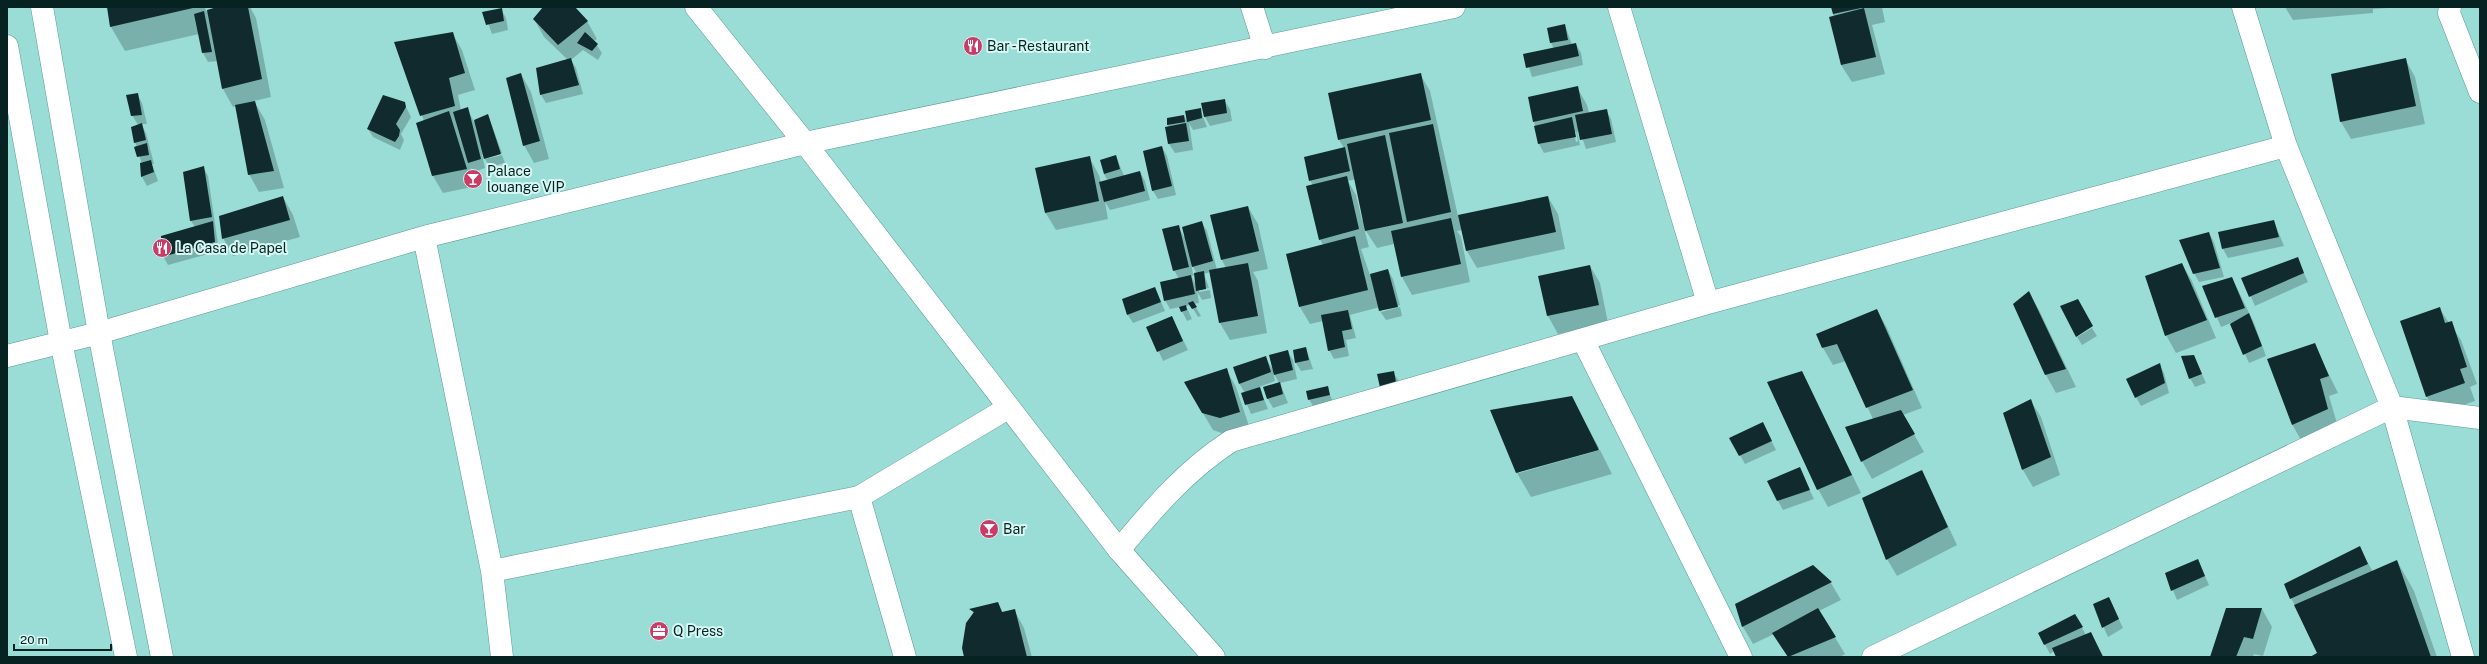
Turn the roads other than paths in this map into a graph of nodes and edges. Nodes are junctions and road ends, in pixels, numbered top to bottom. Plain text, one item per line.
1 (42, 7) edge
2 (696, 7) edge
3 (1252, 7) edge
4 (1454, 7) edge
5 (1619, 7) edge
6 (2243, 7) edge
7 (2450, 7) edge
8 (7, 46) edge
9 (1265, 48) junction
10 (2480, 92) edge
11 (805, 143) junction
12 (2286, 146) junction
13 (424, 237) junction
14 (1708, 303) junction
15 (99, 333) junction
16 (1584, 340) junction
17 (60, 342) junction
18 (7, 356) edge
19 (2392, 406) junction
20 (1008, 408) junction
21 (2480, 418) edge
22 (859, 497) junction
23 (1119, 550) junction
24 (492, 570) junction
25 (126, 657) edge
26 (162, 657) edge
27 (502, 657) edge
28 (905, 657) edge
29 (1214, 657) edge
30 (1741, 657) edge
31 (1873, 657) edge
32 (2463, 657) edge

1 - 15 street
2 - 11 street
3 - 9 street
4 - 9 street
5 - 14 street
6 - 12 street
7 - 10 street
8 - 17 street
9 - 11 street
11 - 13 street
11 - 20 street
12 - 14 street
12 - 19 street
13 - 15 street
13 - 24 street
14 - 16 street
15 - 17 street
15 - 26 street
16 - 23 street
16 - 30 street
17 - 18 street
17 - 25 street
19 - 21 street
19 - 31 street
19 - 32 street
20 - 22 street
20 - 23 street
22 - 24 street
22 - 28 street
23 - 29 street
24 - 27 street

